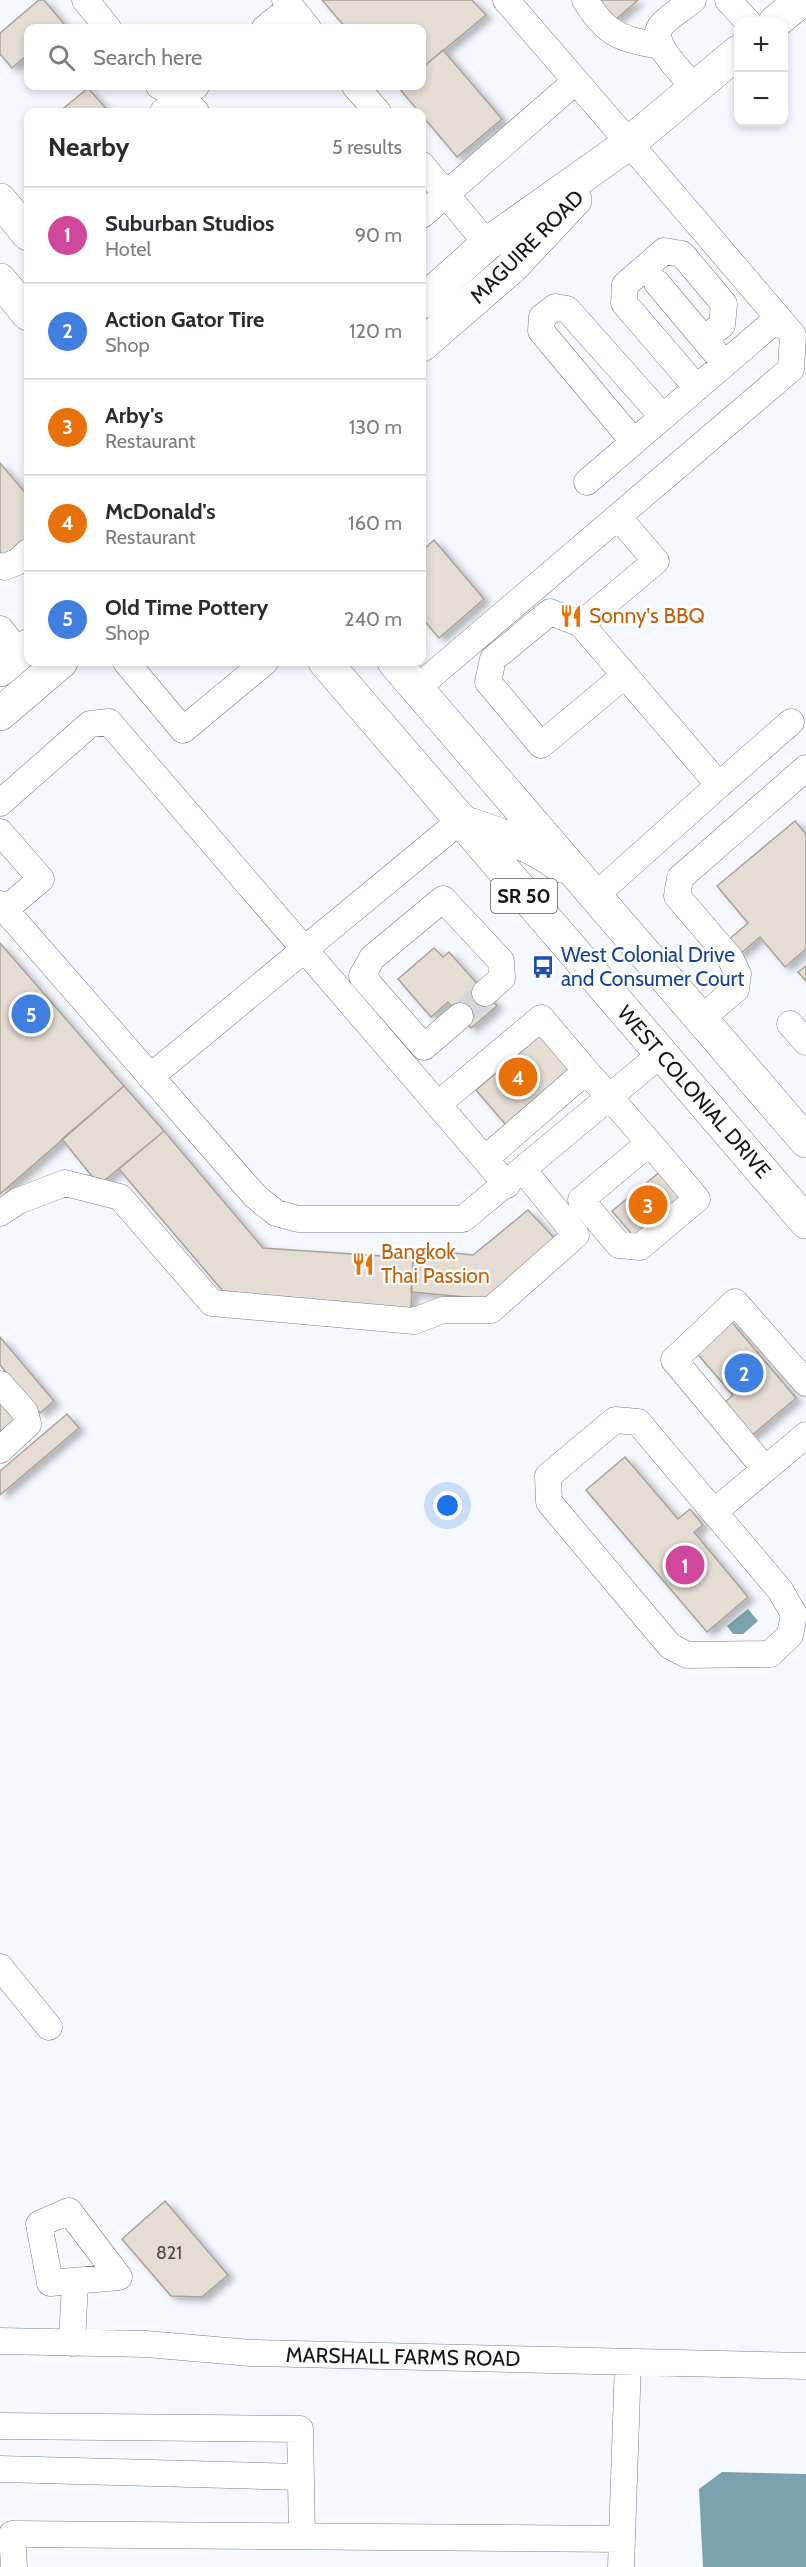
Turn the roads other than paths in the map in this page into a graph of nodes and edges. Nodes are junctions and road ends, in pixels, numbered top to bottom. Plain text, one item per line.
1 (85, 0) edge
2 (506, 0) edge
3 (585, 0) edge
4 (693, 0) edge
5 (728, 0) edge
6 (802, 0) edge
7 (288, 3) edge
8 (744, 18) edge
9 (780, 18) edge
10 (105, 24) edge
11 (269, 24) edge
12 (305, 24) edge
13 (660, 46) junction
14 (734, 55) edge
15 (576, 81) junction
16 (695, 88) junction
17 (165, 90) edge
18 (359, 90) edge
19 (184, 102) edge
20 (374, 108) edge
21 (628, 144) junction
22 (426, 170) edge
23 (445, 194) junction
24 (0, 200) edge
25 (426, 211) edge
26 (24, 225) edge
27 (487, 244) junction
28 (0, 280) edge
29 (657, 283) dead end
30 (426, 298) edge
31 (24, 309) edge
32 (778, 318) junction
33 (705, 339) junction
34 (426, 342) edge
35 (725, 364) junction
36 (697, 388) junction
37 (663, 417) junction
38 (634, 442) junction
39 (587, 482) dead end
40 (618, 517) junction
41 (24, 556) edge
42 (0, 566) edge
43 (581, 624) junction
44 (56, 666) edge
45 (129, 666) edge
46 (260, 666) edge
47 (328, 666) edge
48 (398, 666) edge
49 (625, 675) junction
50 (417, 688) junction
51 (0, 714) edge
52 (791, 722) dead end
53 (806, 768) edge
54 (719, 785) junction
55 (0, 803) edge
56 (460, 821) junction
57 (0, 832) edge
58 (596, 895) junction
59 (3, 907) edge
60 (305, 948) junction
61 (362, 976) junction
62 (342, 992) junction
63 (485, 993) tunnel mouth
64 (460, 1016) tunnel mouth
65 (702, 1018) junction
66 (661, 1054) junction
67 (586, 1071) junction
68 (150, 1077) junction
69 (610, 1098) junction
70 (438, 1104) junction
71 (806, 1140) edge
72 (649, 1143) junction
73 (485, 1158) junction
74 (515, 1178) junction
75 (0, 1213) edge
76 (806, 1222) edge
77 (602, 1224) junction
78 (576, 1234) junction
79 (806, 1383) edge
80 (0, 1384) edge
81 (806, 1435) edge
82 (0, 1449) edge
83 (765, 1469) junction
84 (714, 1512) junction
85 (0, 1967) edge
86 (49, 2027) dead end
87 (75, 2281) dead end
88 (0, 2342) edge
89 (72, 2343) junction
90 (628, 2362) junction
91 (806, 2366) edge
92 (0, 2426) edge
93 (0, 2469) edge
94 (301, 2477) junction
95 (302, 2536) junction
96 (621, 2539) junction
97 (14, 2567) edge
98 (621, 2567) edge

1 - 10 street
2 - 15 street
3 - 13 street
4 - 13 street
5 - 8 street
6 - 9 main road
7 - 11 street
7 - 12 street
13 - 16 street
14 - 16 main road, MAGUIRE ROAD
15 - 21 street
15 - 23 street
16 - 21 main road, MAGUIRE ROAD
17 - 19 street
18 - 20 street
21 - 27 main road, MAGUIRE ROAD
21 - 32 street
21 - 34 main road, MAGUIRE ROAD
22 - 23 street
23 - 25 street
23 - 27 street
24 - 26 main road
27 - 30 main road, MAGUIRE ROAD
28 - 31 main road
29 - 33 street
32 - 35 street
32 - 40 street
33 - 35 street
33 - 36 street
35 - 36 street
36 - 37 street
37 - 38 street
37 - 38 street
38 - 39 street
40 - 43 street
40 - 50 street
41 - 42 street
43 - 49 street
43 - 49 street
44 - 51 main road
45 - 46 street
47 - 56 main road, WEST COLONIAL DRIVE / SR 50
48 - 50 main road, SR 50
49 - 54 street
50 - 58 main road, SR 50
52 - 54 street
53 - 65 street
54 - 58 street
55 - 60 street
56 - 58 main road
56 - 60 street
56 - 66 main road, WEST COLONIAL DRIVE / SR 50
57 - 59 street
58 - 65 main road, SR 50
59 - 68 street
60 - 62 street
60 - 68 street
61 - 62 street
61 - 63 street
61 - 64 street
62 - 70 street
65 - 71 main road, SR 50
66 - 69 street
66 - 76 main road, WEST COLONIAL DRIVE / SR 50
67 - 69 street
67 - 70 street
67 - 73 street
68 - 74 street
69 - 72 street
69 - 74 street
70 - 73 street
72 - 77 street
72 - 77 street
73 - 74 street
74 - 78 street
75 - 78 street
77 - 78 street
79 - 83 street
80 - 82 street
81 - 83 street
83 - 84 street
84 - 84 street
85 - 86 street
87 - 89 street
88 - 89 street, MARSHALL FARMS ROAD
89 - 90 street, MARSHALL FARMS ROAD
90 - 91 street, MARSHALL FARMS ROAD
90 - 96 street
92 - 94 street
93 - 94 street
94 - 95 street
95 - 96 street
95 - 97 street
96 - 98 street

